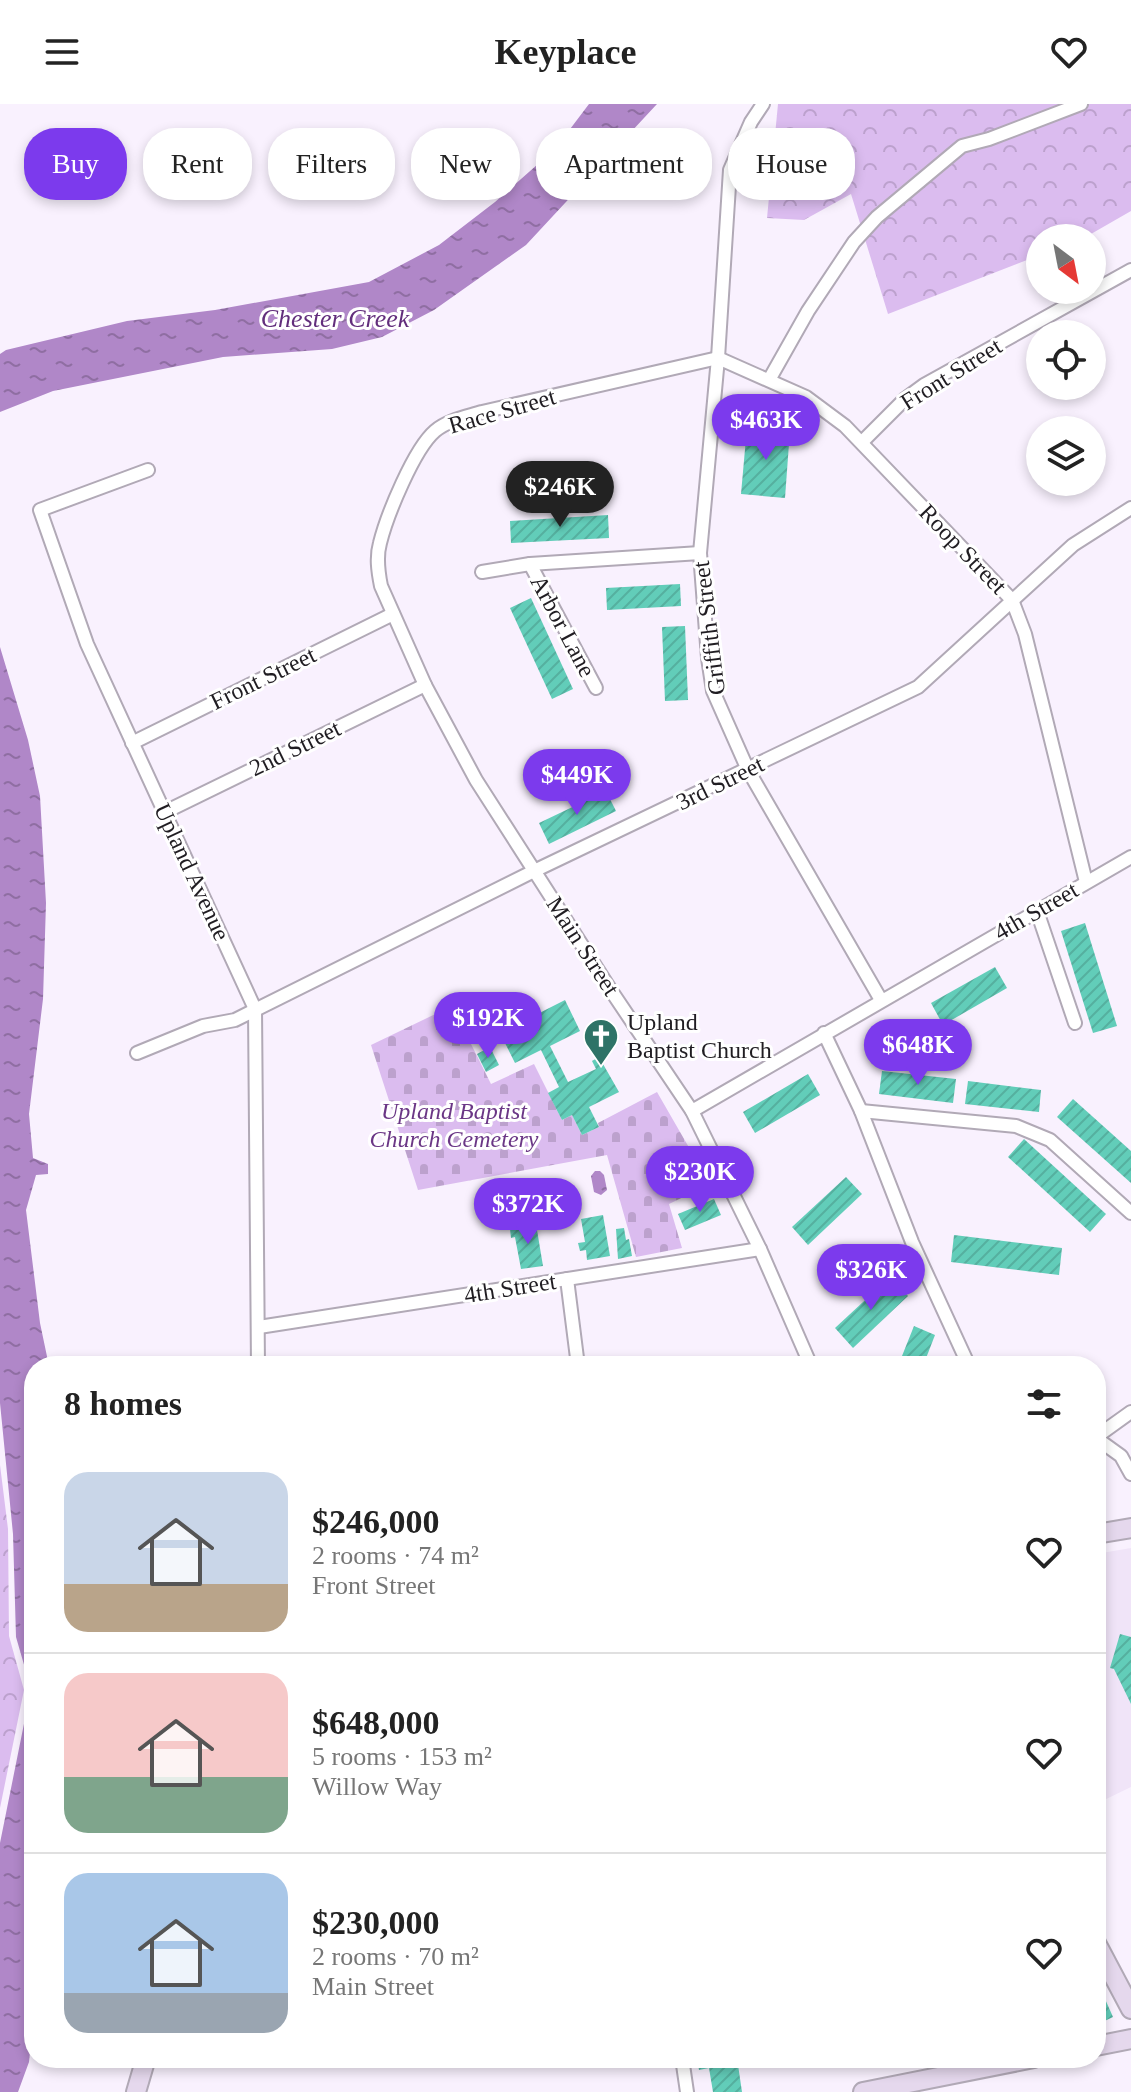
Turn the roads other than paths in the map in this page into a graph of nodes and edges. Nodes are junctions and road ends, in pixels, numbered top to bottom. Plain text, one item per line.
1 (763, 104) edge
2 (1081, 104) edge
3 (1131, 270) edge
4 (718, 358) junction
5 (769, 380) junction
6 (862, 442) junction
7 (148, 470) dead end
8 (1131, 508) edge
9 (700, 553) junction
10 (530, 564) junction
11 (482, 572) dead end
12 (1012, 600) junction
13 (393, 614) junction
14 (425, 685) junction
15 (596, 688) dead end
16 (132, 743) junction
17 (748, 770) junction
18 (165, 812) junction
19 (1131, 857) edge
20 (534, 871) junction
21 (1086, 882) junction
22 (1037, 911) junction
23 (881, 1000) junction
24 (255, 1009) junction
25 (1075, 1023) dead end
26 (824, 1033) junction
27 (137, 1053) dead end
28 (692, 1111) junction
29 (861, 1111) junction
30 (1131, 1213) edge
31 (760, 1249) junction
32 (567, 1279) junction
33 (259, 1327) junction
34 (258, 1356) edge
35 (577, 1356) edge
36 (807, 1356) edge
37 (964, 1356) edge
38 (1131, 1412) edge
39 (1106, 1431) edge
40 (1106, 1445) edge
41 (1131, 1474) edge
42 (1131, 1528) edge
43 (1106, 1532) edge
44 (1106, 1962) edge
45 (1131, 2009) edge
46 (1131, 2039) edge
47 (1106, 2044) edge
48 (143, 2068) edge
49 (683, 2068) edge
50 (984, 2068) edge
51 (136, 2092) edge
52 (687, 2092) edge
53 (863, 2092) edge

1 - 4 street, Griffith Street
2 - 5 street
3 - 6 street, Front Street
4 - 5 street, Roop Street
4 - 9 street, Griffith Street
4 - 13 street, Race Street
5 - 6 street, Roop Street
6 - 12 street, Roop Street
7 - 16 street, Upland Avenue
8 - 12 street, 3rd Street
9 - 10 street
9 - 17 street, Griffith Street
10 - 11 street
10 - 15 street, Arbor Lane
12 - 17 street, 3rd Street
12 - 21 street, Roop Street
13 - 14 street, Main Street
13 - 16 street, Front Street
14 - 18 street, 2nd Street
14 - 20 street, Main Street
16 - 18 street, Upland Avenue
17 - 20 street, 3rd Street
17 - 23 street, Griffith Street
18 - 24 street, Upland Avenue
19 - 21 street, 4th Street
20 - 24 street, 3rd Street
20 - 28 street, Main Street
21 - 22 street, 4th Street
22 - 23 street, 4th Street
22 - 25 street
23 - 26 street, 4th Street
24 - 27 street, 3rd Street
24 - 33 street, Upland Avenue
26 - 28 street, 4th Street
26 - 29 street
28 - 31 street, Main Street
29 - 30 street
29 - 37 street
31 - 32 street, 4th Street
31 - 36 street, Main Street
32 - 33 street, 4th Street
32 - 35 street
33 - 34 street, Upland Avenue
38 - 39 street
40 - 41 street
42 - 43 street
44 - 45 street
46 - 47 street
48 - 51 street
49 - 52 street
50 - 53 street

